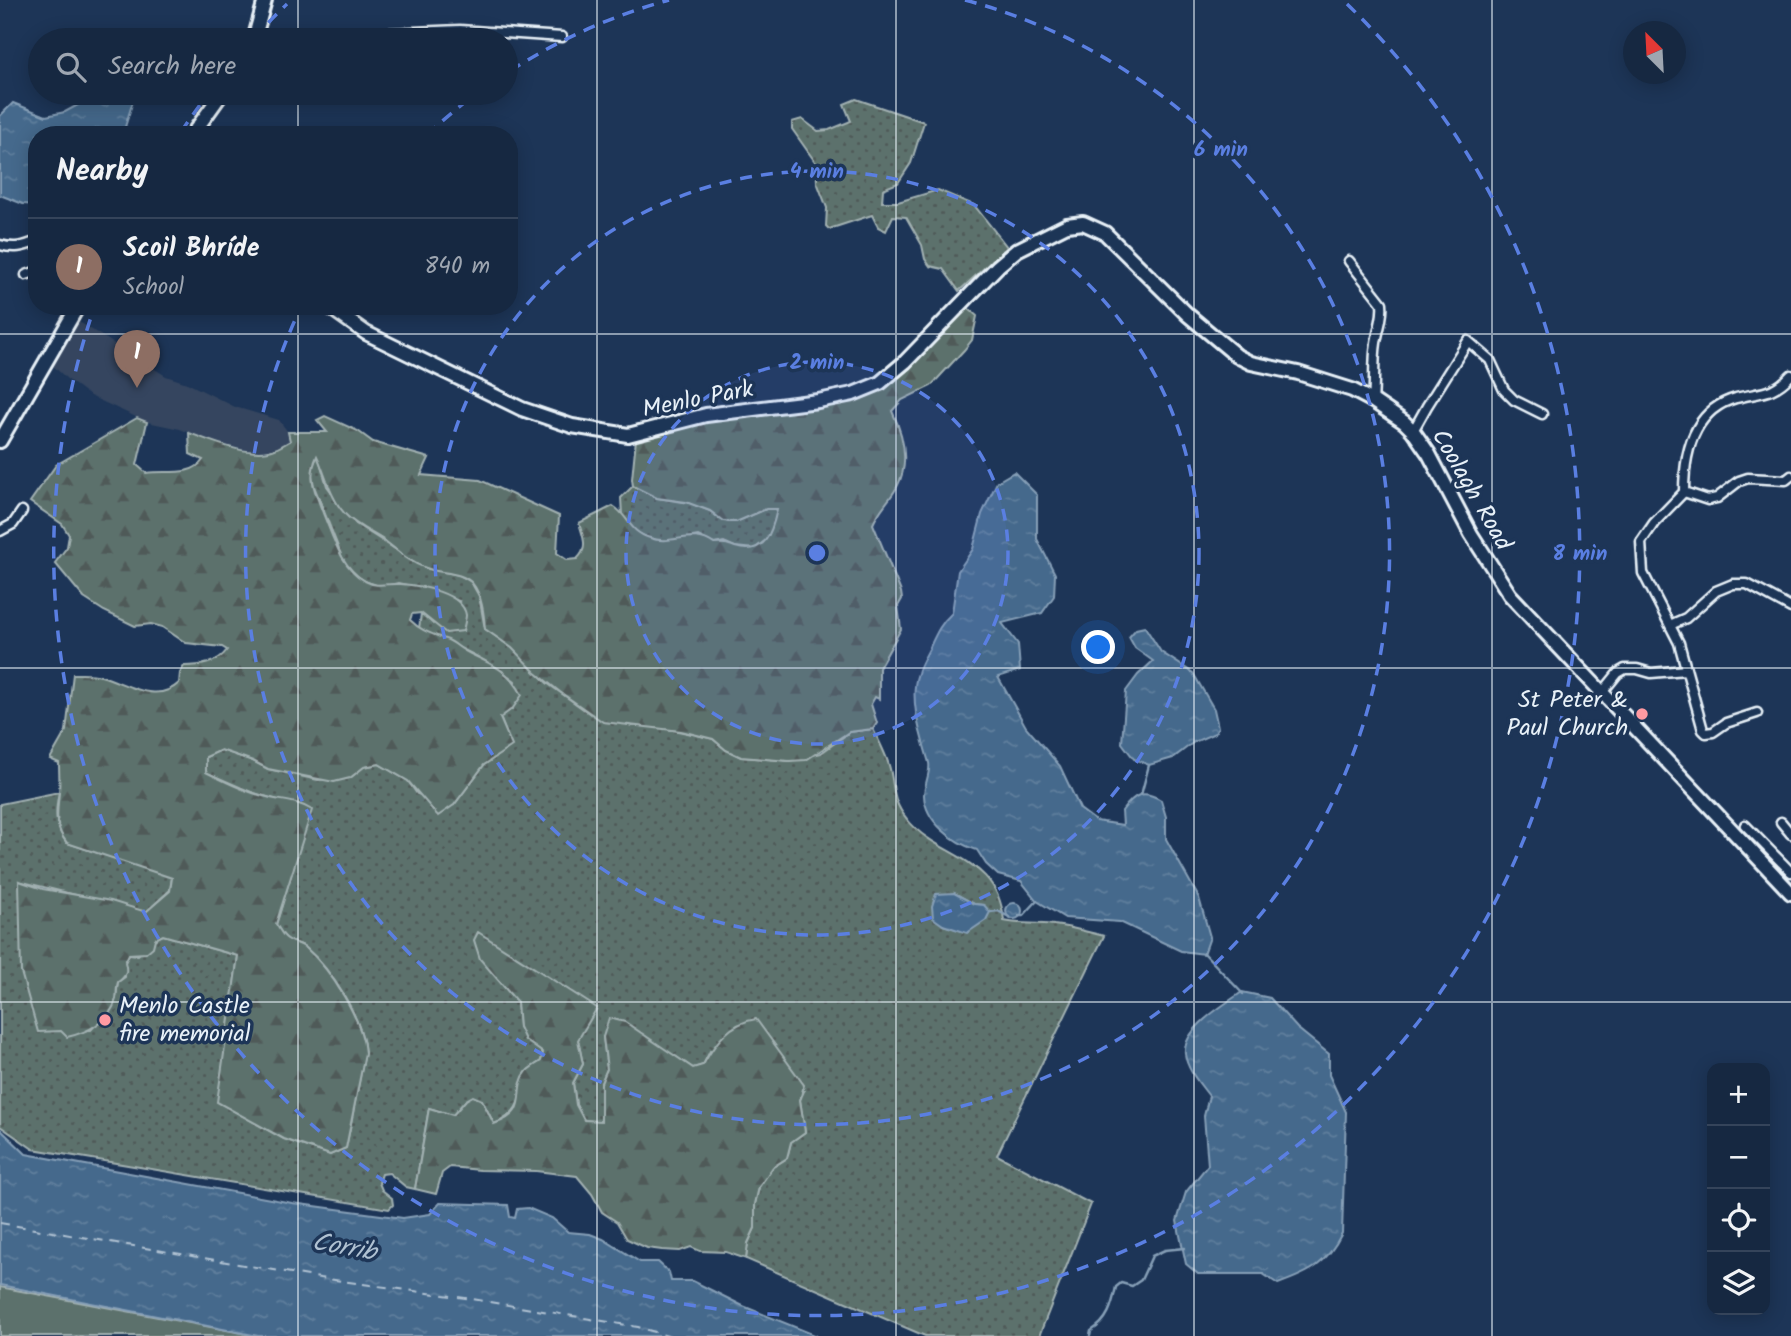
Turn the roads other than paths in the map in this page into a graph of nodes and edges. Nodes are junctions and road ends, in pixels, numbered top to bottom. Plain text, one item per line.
1 (265, 0) edge
2 (258, 28) edge
3 (518, 34) edge
4 (562, 37) dead end
5 (213, 105) edge
6 (198, 126) edge
7 (1083, 223) joint
8 (0, 245) edge
9 (28, 245) edge
10 (1349, 261) dead end
11 (73, 315) edge
12 (341, 315) edge
13 (1791, 375) edge
14 (1373, 401) junction
15 (1542, 414) dead end
16 (1413, 431) junction
17 (0, 441) edge
18 (1789, 480) edge
19 (1684, 492) junction
20 (22, 511) dead end
21 (0, 531) edge
22 (1791, 608) edge
23 (1670, 625) junction
24 (1686, 670) junction
25 (1601, 694) junction
26 (1757, 713) dead end
27 (1781, 822) dead end
28 (1745, 825) dead end
29 (1791, 834) edge
30 (1789, 865) edge
31 (1791, 893) edge

1 - 2 street
3 - 4 street
5 - 6 street
7 - 12 street, Menlo Park
7 - 14 street, Coolagh Road
8 - 9 street
10 - 14 street
11 - 17 street
13 - 19 street
14 - 16 street, Coolagh Road
15 - 16 street
16 - 25 street, Coolagh Road
18 - 19 street
19 - 23 street
20 - 21 street
22 - 23 street
23 - 24 street
24 - 25 street
24 - 26 street
25 - 31 street, Coolagh Road
27 - 29 street
28 - 30 street

